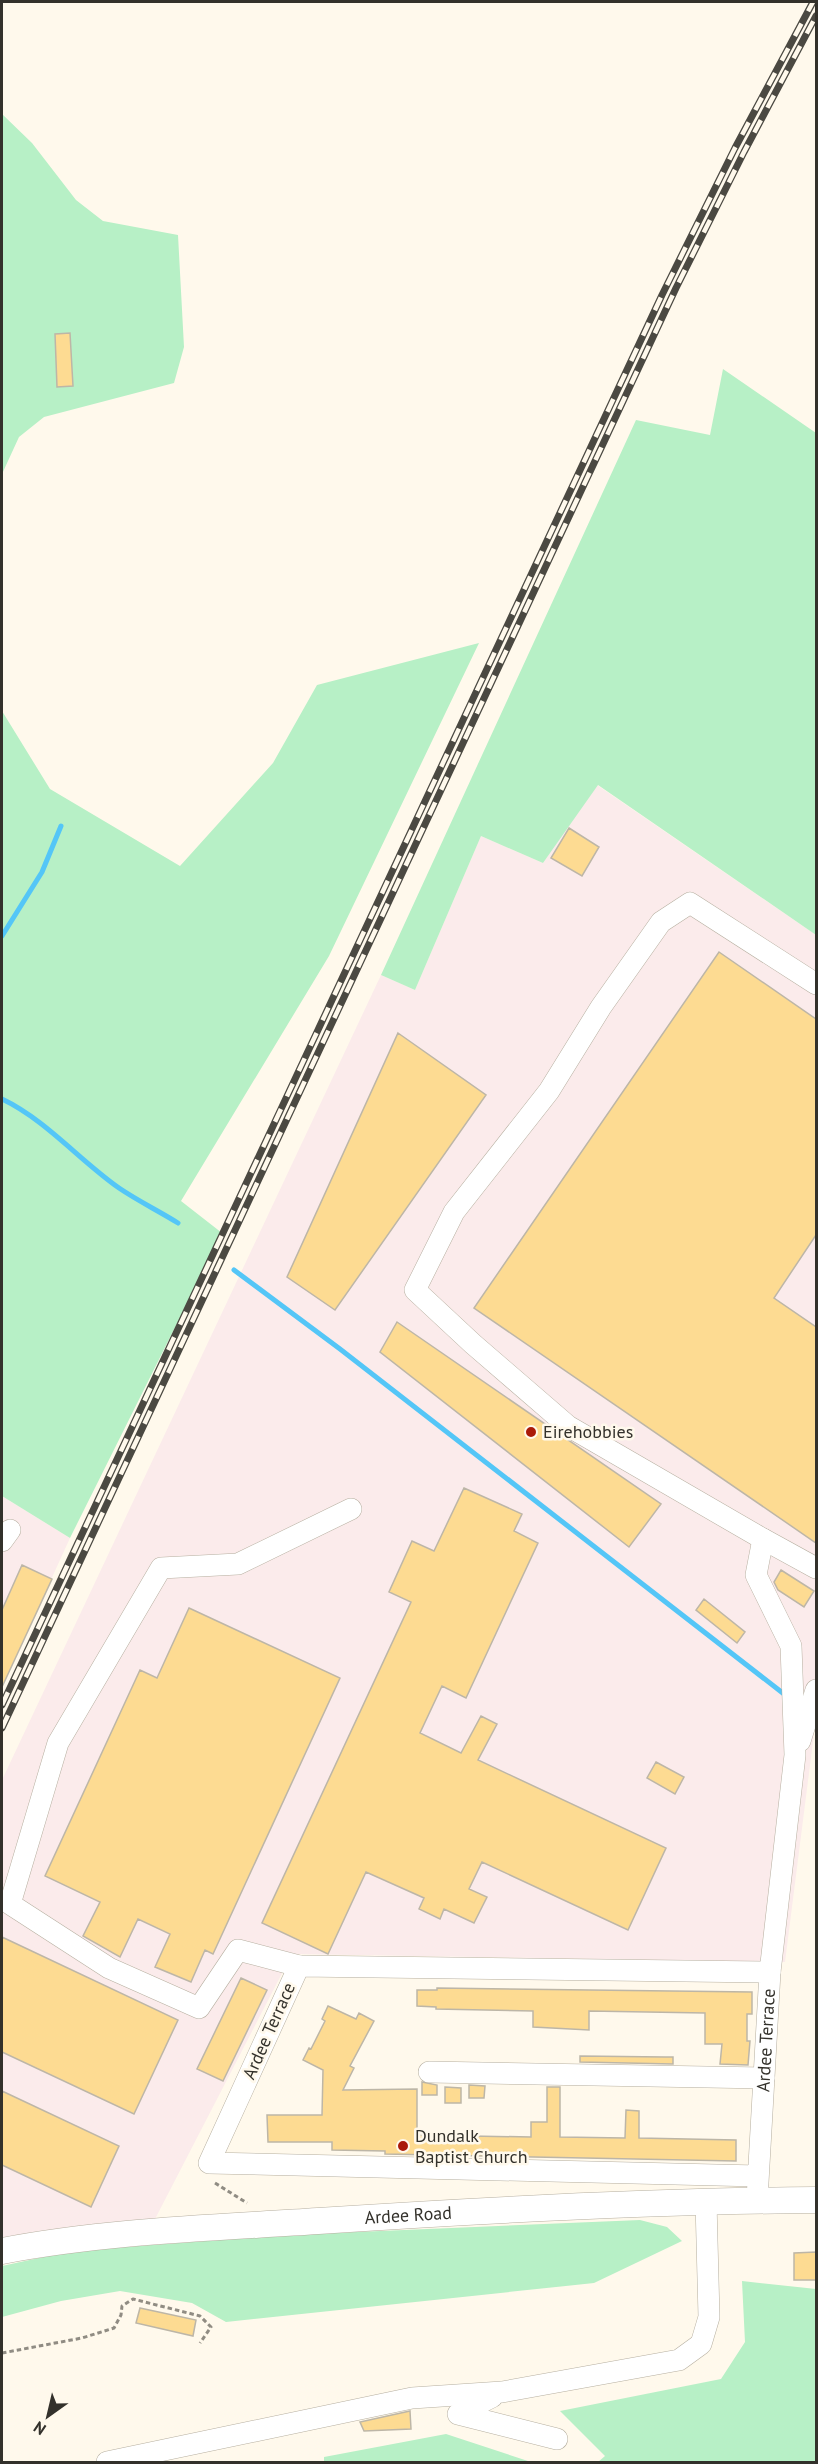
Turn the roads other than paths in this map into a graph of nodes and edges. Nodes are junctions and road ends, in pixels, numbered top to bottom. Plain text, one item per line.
1 (816, 984) edge
2 (351, 1509) dead end
3 (763, 1539) junction
4 (816, 1568) edge
5 (816, 1690) edge
6 (795, 1755) junction
7 (299, 1966) junction
8 (770, 1972) junction
9 (429, 2072) dead end
10 (764, 2078) junction
11 (648, 2174) junction
12 (758, 2188) junction
13 (816, 2200) edge
14 (705, 2202) junction
15 (654, 2204) junction
16 (2, 2251) edge
17 (502, 2392) junction
18 (557, 2439) dead end
19 (107, 2463) edge

1 - 3 street
2 - 7 street
3 - 4 street
3 - 6 street
5 - 6 street
6 - 8 street
7 - 8 street, Ardee Terrace
7 - 11 street, Ardee Terrace
8 - 10 street, Ardee Terrace
9 - 10 street
10 - 12 street, Ardee Terrace
11 - 12 street
11 - 15 street
12 - 13 main road, Ardee Road
12 - 14 main road, Ardee Road
14 - 15 main road, Ardee Road
14 - 17 street
15 - 16 main road, Ardee Road
17 - 18 street
17 - 19 street

